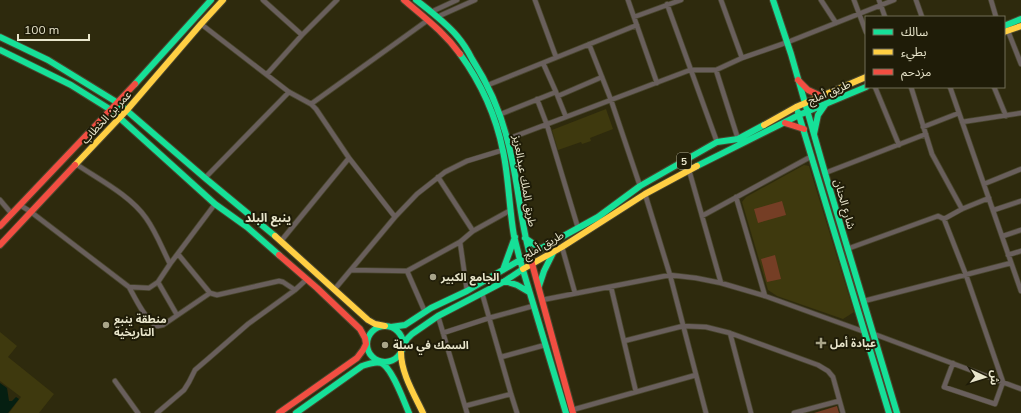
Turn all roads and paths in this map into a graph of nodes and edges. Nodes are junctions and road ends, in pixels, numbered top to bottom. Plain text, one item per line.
1 (211, 0) edge
2 (223, 0) edge
3 (263, 0) edge
4 (337, 0) edge
5 (404, 0) edge
6 (416, 0) edge
7 (454, 0) edge
8 (475, 0) edge
9 (535, 0) edge
10 (628, 0) edge
11 (681, 0) edge
12 (721, 0) edge
13 (773, 0) edge
14 (820, 0) edge
15 (854, 0) edge
16 (894, 0) edge
17 (916, 0) edge
18 (991, 0) edge
19 (880, 3) edge
20 (667, 4) junction
21 (431, 12) junction
22 (859, 14) junction
23 (884, 16) edge
24 (922, 16) edge
25 (996, 16) edge
26 (437, 17) junction
27 (634, 17) junction
28 (1021, 19) edge
29 (428, 20) junction
30 (836, 23) junction
31 (201, 24) junction
32 (637, 25) junction
33 (1021, 26) edge
34 (865, 29) edge
35 (1005, 30) edge
36 (302, 35) junction
37 (0, 37) edge
38 (788, 42) junction
39 (590, 44) junction
40 (0, 50) edge
41 (556, 57) junction
42 (742, 58) junction
43 (543, 63) junction
44 (1021, 64) edge
45 (690, 70) junction
46 (716, 70) junction
47 (266, 74) junction
48 (602, 77) junction
49 (865, 77) edge
50 (798, 80) junction
51 (657, 83) junction
52 (488, 85) junction
53 (865, 87) edge
54 (876, 88) edge
55 (911, 88) edge
56 (950, 88) edge
57 (994, 88) edge
58 (290, 92) junction
59 (557, 94) junction
60 (821, 96) junction
61 (537, 100) junction
62 (611, 100) junction
63 (118, 103) junction
64 (805, 103) junction
65 (311, 104) junction
66 (826, 104) junction
67 (796, 107) junction
68 (111, 110) junction
69 (126, 110) junction
70 (808, 112) junction
71 (959, 113) junction
72 (1021, 113) edge
73 (500, 114) junction
74 (799, 115) junction
75 (1006, 116) junction
76 (566, 117) junction
77 (119, 118) junction
78 (962, 122) junction
79 (785, 123) junction
80 (547, 125) junction
81 (923, 126) junction
82 (804, 129) junction
83 (814, 134) junction
84 (926, 134) junction
85 (508, 139) junction
86 (738, 139) junction
87 (718, 142) junction
88 (899, 145) junction
89 (503, 150) junction
90 (812, 156) junction
91 (349, 158) junction
92 (76, 164) junction
93 (1021, 169) edge
94 (689, 170) junction
95 (825, 173) junction
96 (438, 177) junction
97 (204, 178) junction
98 (984, 184) junction
99 (640, 186) junction
100 (645, 194) junction
101 (736, 197) junction
102 (989, 198) junction
103 (0, 200) edge
104 (1021, 201) edge
105 (215, 204) junction
106 (20, 205) junction
107 (962, 209) junction
108 (511, 210) junction
109 (994, 210) junction
110 (31, 212) junction
111 (11, 214) junction
112 (702, 216) junction
113 (395, 217) junction
114 (944, 219) junction
115 (0, 226) edge
116 (578, 228) junction
117 (1021, 230) edge
118 (473, 231) junction
119 (1003, 236) junction
120 (515, 238) junction
121 (525, 238) junction
122 (281, 241) junction
123 (460, 242) junction
124 (0, 245) edge
125 (562, 247) junction
126 (541, 249) junction
127 (848, 249) junction
128 (1021, 251) edge
129 (553, 252) junction
130 (178, 254) junction
131 (530, 255) junction
132 (1008, 255) junction
133 (520, 260) junction
134 (1012, 263) junction
135 (170, 264) junction
136 (532, 264) junction
137 (523, 269) junction
138 (351, 270) junction
139 (503, 270) junction
140 (407, 271) junction
141 (670, 275) junction
142 (966, 275) junction
143 (307, 279) junction
144 (505, 280) junction
145 (158, 282) junction
146 (721, 283) junction
147 (539, 286) junction
148 (611, 286) junction
149 (129, 287) junction
150 (295, 290) junction
151 (334, 290) junction
152 (1021, 291) edge
153 (467, 292) junction
154 (529, 292) junction
155 (210, 293) junction
156 (482, 293) junction
157 (575, 293) junction
158 (765, 296) junction
159 (542, 300) junction
160 (864, 301) junction
161 (533, 306) junction
162 (425, 312) junction
163 (177, 315) junction
164 (438, 316) junction
165 (489, 318) junction
166 (388, 326) junction
167 (683, 326) junction
168 (865, 332) junction
169 (442, 333) junction
170 (730, 333) junction
171 (874, 334) junction
172 (624, 341) junction
173 (366, 344) junction
174 (544, 345) junction
175 (402, 349) junction
176 (501, 357) junction
177 (380, 362) junction
178 (953, 363) junction
179 (696, 375) junction
180 (115, 381) dead end
181 (1003, 382) junction
182 (1021, 389) edge
183 (636, 392) junction
184 (511, 394) junction
185 (839, 401) junction
186 (465, 406) junction
187 (573, 412) edge
188 (138, 413) edge
189 (157, 413) edge
190 (279, 413) edge
191 (296, 413) edge
192 (409, 413) edge
193 (423, 413) edge
194 (467, 413) edge
195 (517, 413) edge
196 (566, 413) edge
197 (706, 413) edge
198 (751, 413) edge
199 (794, 413) edge
200 (843, 413) edge
201 (889, 413) edge
202 (897, 413) edge

1 - 63 main road, عمر بن الخطاب
2 - 31 main road, عمر بن الخطاب
3 - 36 street
4 - 36 street
5 - 29 main road, طريق الملك عبدالعزيز
6 - 21 main road, طريق الملك عبدالعزيز
7 - 21 street
8 - 26 street
9 - 41 street
10 - 27 street
11 - 20 street
12 - 42 street
13 - 38 main road, شارع الحنان
14 - 30 street
15 - 22 street
16 - 19 street
17 - 24 street
18 - 25 street
19 - 22 street
19 - 23 street
20 - 27 street
20 - 45 street
21 - 26 main road, طريق الملك عبدالعزيز
22 - 30 street
22 - 34 street
26 - 52 main road, طريق الملك عبدالعزيز
27 - 32 street
28 - 35 main road
29 - 65 street
29 - 89 main road, طريق الملك عبدالعزيز
30 - 38 street
31 - 47 street
31 - 69 main road, عمر بن الخطاب
32 - 39 street
32 - 51 street
33 - 35 main road
35 - 44 street
36 - 47 street
37 - 63 main road
38 - 42 street
38 - 50 main road, شارع الحنان
39 - 41 street
39 - 48 street
40 - 68 main road
41 - 43 street
42 - 46 street
43 - 52 street
43 - 59 street
45 - 46 street
45 - 51 street
45 - 87 street
46 - 86 street
47 - 58 street
48 - 59 street
48 - 62 street
49 - 60 main road, طريق أملج / 5
50 - 60 main road
50 - 64 main road, شارع الحنان
51 - 62 street
52 - 73 main road, طريق الملك عبدالعزيز
53 - 66 main road, طريق أملج / 5
54 - 88 street
55 - 81 street
56 - 71 street
57 - 75 street
58 - 65 street
58 - 97 street
59 - 61 street
59 - 76 street
60 - 64 main road, طريق أملج / 5
61 - 73 street
61 - 80 street
62 - 76 street
62 - 99 street
63 - 68 main road, عمر بن الخطاب
63 - 69 main road
64 - 67 main road, طريق أملج / 5
64 - 70 main road, شارع الحنان
65 - 91 street
66 - 70 main road, طريق أملج / 5
66 - 83 main road
67 - 74 main road, شارع الحنان
67 - 86 main road, طريق أملج / 5
68 - 77 main road
68 - 106 main road, عمر بن الخطاب
69 - 77 main road, عمر بن الخطاب
69 - 97 main road
70 - 74 main road, طريق أملج / 5
70 - 83 main road, شارع الحنان
71 - 78 street
71 - 81 street
72 - 75 street
73 - 85 main road, طريق الملك عبدالعزيز
74 - 79 main road, طريق أملج / 5
74 - 82 main road, شارع الحنان
75 - 78 street
76 - 80 street
77 - 92 main road, عمر بن الخطاب
77 - 105 main road
78 - 98 street
79 - 82 main road
79 - 94 main road, طريق أملج / 5
80 - 85 street
80 - 116 street
81 - 84 street
82 - 90 main road, شارع الحنان
83 - 95 main road, شارع الحنان
84 - 88 street
84 - 107 street
85 - 121 main road, طريق الملك عبدالعزيز
86 - 87 main road, طريق أملج / 5
87 - 99 main road, طريق أملج / 5
88 - 95 street
89 - 96 street
89 - 108 main road, طريق الملك عبدالعزيز
90 - 101 street
90 - 168 main road, شارع الحنان
91 - 113 street
91 - 122 street
92 - 110 main road, عمر بن الخطاب
92 - 135 street
93 - 98 street
94 - 100 main road, طريق أملج / 5
94 - 112 street
95 - 127 main road, شارع الحنان
96 - 113 street
96 - 118 street
97 - 122 main road
98 - 102 street
99 - 116 main road, طريق أملج / 5
100 - 125 main road, طريق أملج / 5
100 - 141 street
101 - 112 street
101 - 158 street
102 - 107 street
102 - 109 street
103 - 111 street
104 - 109 street
105 - 130 street
105 - 143 main road
106 - 110 street
106 - 111 main road, عمر بن الخطاب
107 - 114 street
108 - 118 street
108 - 120 main road, طريق الملك عبدالعزيز
109 - 119 street
110 - 124 main road, عمر بن الخطاب
110 - 149 street
111 - 115 main road, عمر بن الخطاب
112 - 146 street
113 - 138 street
114 - 127 street
114 - 142 street
116 - 126 main road, طريق أملج / 5
117 - 119 street
118 - 123 street
119 - 132 street
120 - 133 main road, طريق الملك عبدالعزيز
120 - 139 main road
121 - 126 main road
121 - 131 main road, طريق الملك عبدالعزيز
122 - 151 main road
123 - 140 street
123 - 153 street
125 - 129 main road, طريق أملج / 5
125 - 157 street
126 - 131 main road, طريق أملج / 5
127 - 160 main road, شارع الحنان
128 - 132 street
129 - 136 main road, طريق أملج / 5
129 - 147 main road
130 - 135 street
130 - 155 street
131 - 133 main road, طريق أملج / 5
131 - 136 main road, طريق الملك عبدالعزيز
132 - 134 street
133 - 137 main road, طريق أملج
133 - 139 main road
134 - 142 street
134 - 152 street
135 - 145 street
136 - 137 main road, طريق أملج / 5
136 - 147 main road, طريق الملك عبدالعزيز
137 - 144 main road
137 - 154 main road
138 - 140 street
138 - 151 street
139 - 153 main road
140 - 162 street
141 - 146 street
141 - 148 street
141 - 167 street
142 - 160 street
142 - 181 street
143 - 150 street
143 - 173 main road
144 - 154 main road
144 - 156 main road
145 - 149 street
145 - 163 street
146 - 158 street
147 - 159 main road, طريق الملك عبدالعزيز
148 - 157 street
148 - 172 street
149 - 163 street
150 - 155 street
150 - 189 street
151 - 166 main road
153 - 162 main road
154 - 161 main road
155 - 163 street
156 - 164 main road
156 - 165 street
157 - 159 street
158 - 168 street
159 - 187 main road, طريق الملك عبدالعزيز
160 - 171 main road, شارع الحنان
161 - 165 street
161 - 174 main road
162 - 166 main road
164 - 169 street
164 - 175 main road
165 - 169 street
165 - 176 street
166 - 173 main road
166 - 175 main road
167 - 170 street
167 - 172 street
167 - 179 street
168 - 201 main road, شارع الحنان
169 - 186 street
170 - 185 street
170 - 198 street
171 - 178 street
171 - 202 main road, شارع الحنان
172 - 183 street
173 - 177 main road
173 - 190 main road
174 - 176 street
174 - 196 main road
175 - 177 main road
175 - 193 main road
176 - 184 street
177 - 191 main road
177 - 192 main road
178 - 181 street
178 - 181 street
179 - 183 street
179 - 197 street
180 - 188 street
181 - 182 street
183 - 187 street
184 - 186 street
184 - 195 street
185 - 199 street
185 - 200 street
186 - 194 street

